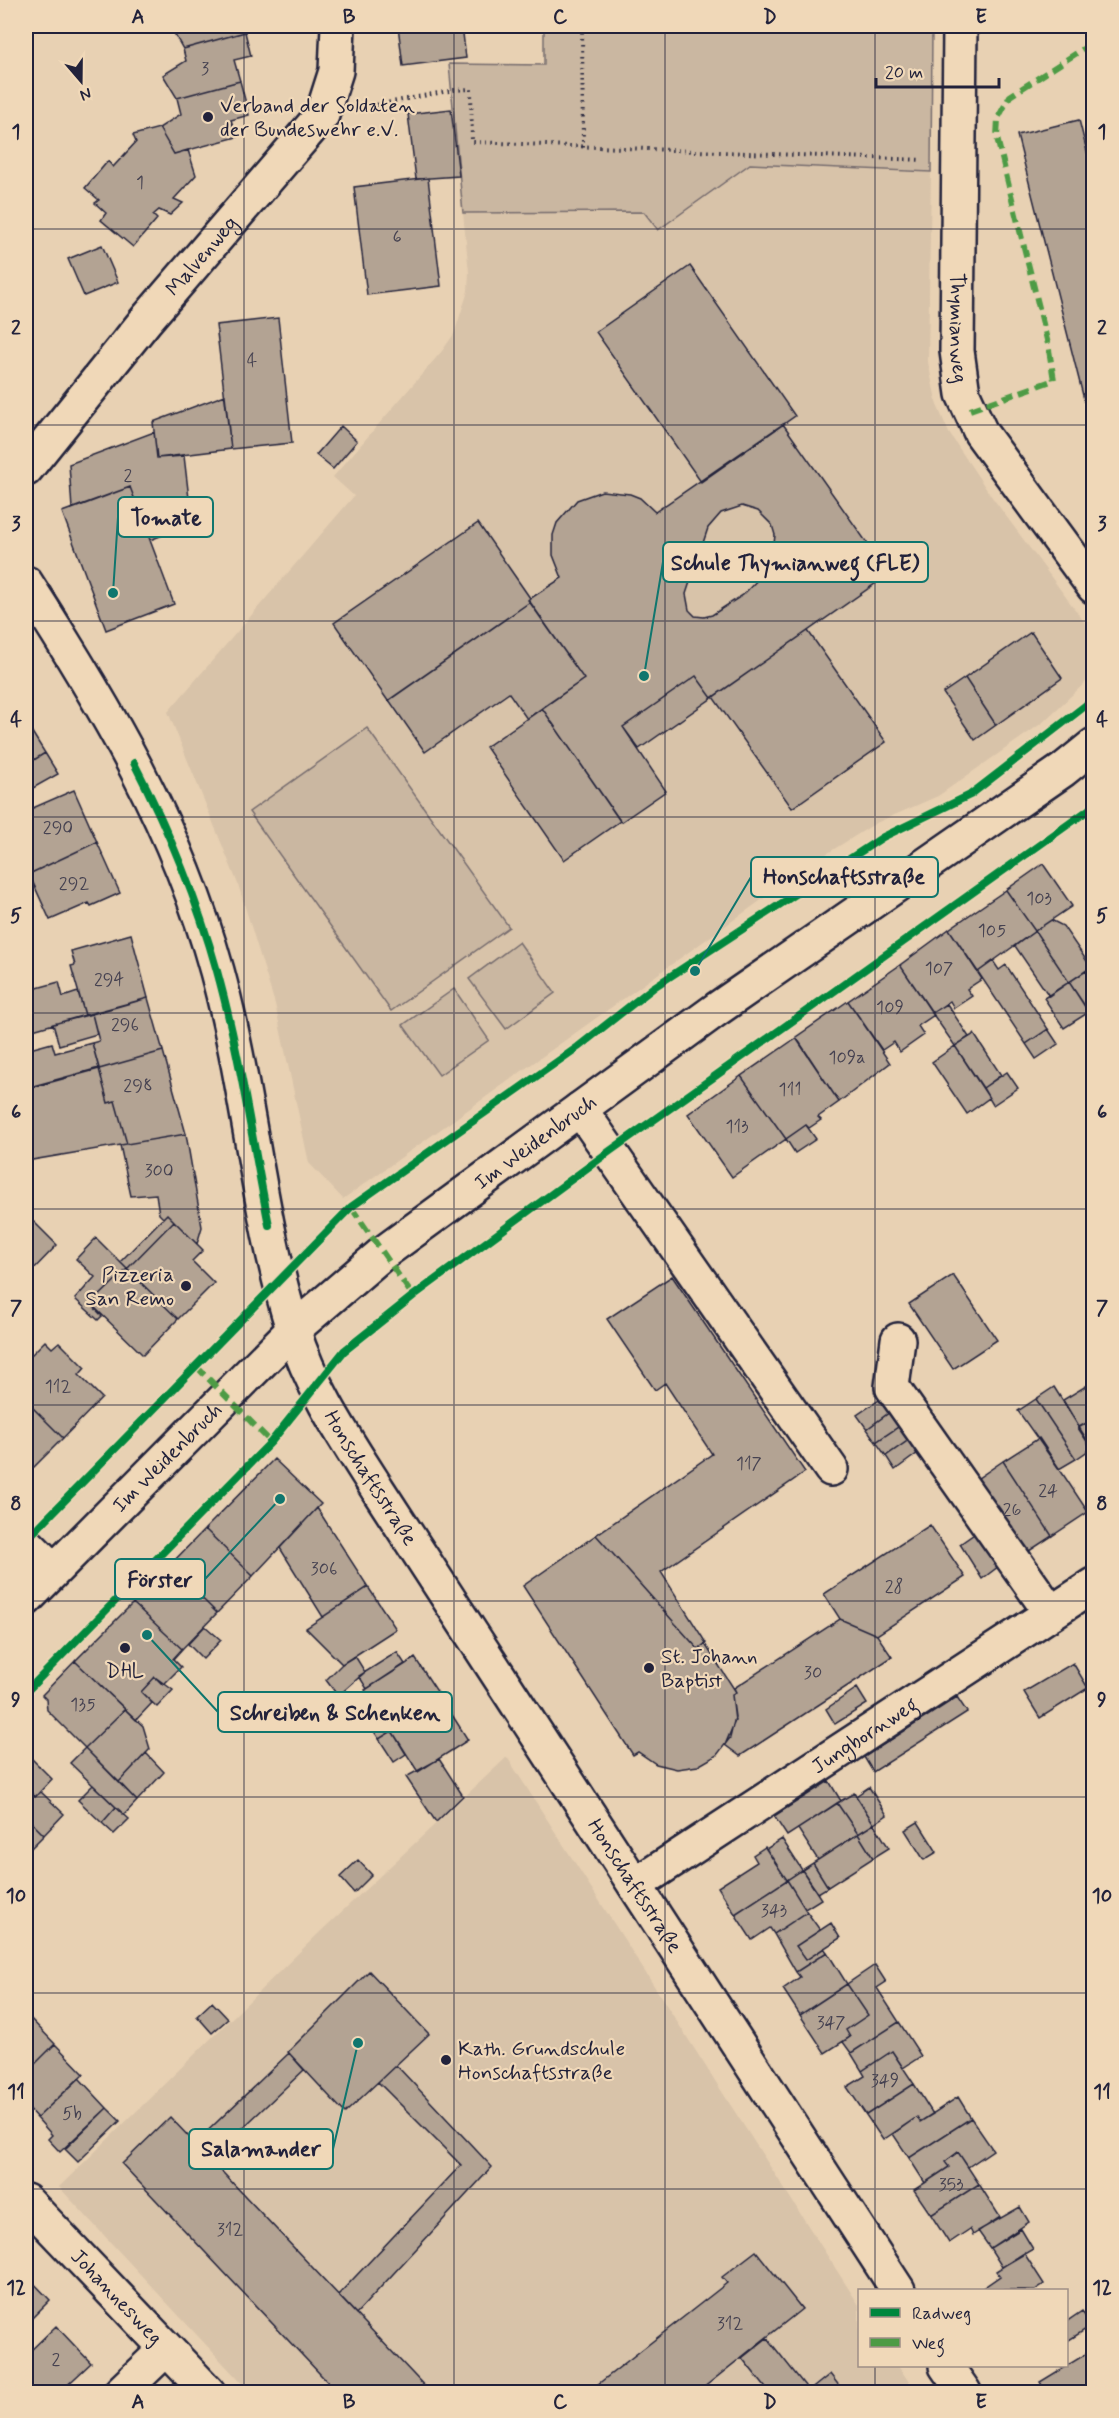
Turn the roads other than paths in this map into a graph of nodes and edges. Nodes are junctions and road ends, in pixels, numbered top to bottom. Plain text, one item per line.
1 (338, 26) edge
2 (960, 26) edge
3 (26, 469) edge
4 (26, 583) edge
5 (1094, 587) edge
6 (1094, 745) edge
7 (580, 1109) junction
8 (293, 1330) junction
9 (898, 1340) dead end
10 (831, 1469) dead end
11 (26, 1543) edge
12 (53, 1570) junction
13 (1094, 1585) edge
14 (26, 1599) edge
15 (1051, 1613) junction
16 (635, 1885) junction
17 (26, 2201) edge
18 (897, 2289) edge
19 (166, 2349) junction
20 (947, 2367) edge
21 (120, 2392) edge
22 (208, 2392) edge
23 (964, 2392) edge

1 - 3 street, Malvenweg
2 - 5 street, Thymianweg
4 - 8 street, Honschaftsstraße
6 - 7 street, Im Weidenbruch
7 - 8 street, Im Weidenbruch
7 - 10 street
8 - 12 street, Im Weidenbruch
8 - 16 street, Honschaftsstraße
9 - 15 street
11 - 12 street
12 - 14 street, Im Weidenbruch
13 - 15 street, Jungbornweg
15 - 16 street, Jungbornweg
16 - 18 street, Honschaftsstraße
17 - 19 street, Johannesweg
19 - 21 street
19 - 22 street, Johannesweg
20 - 23 street

